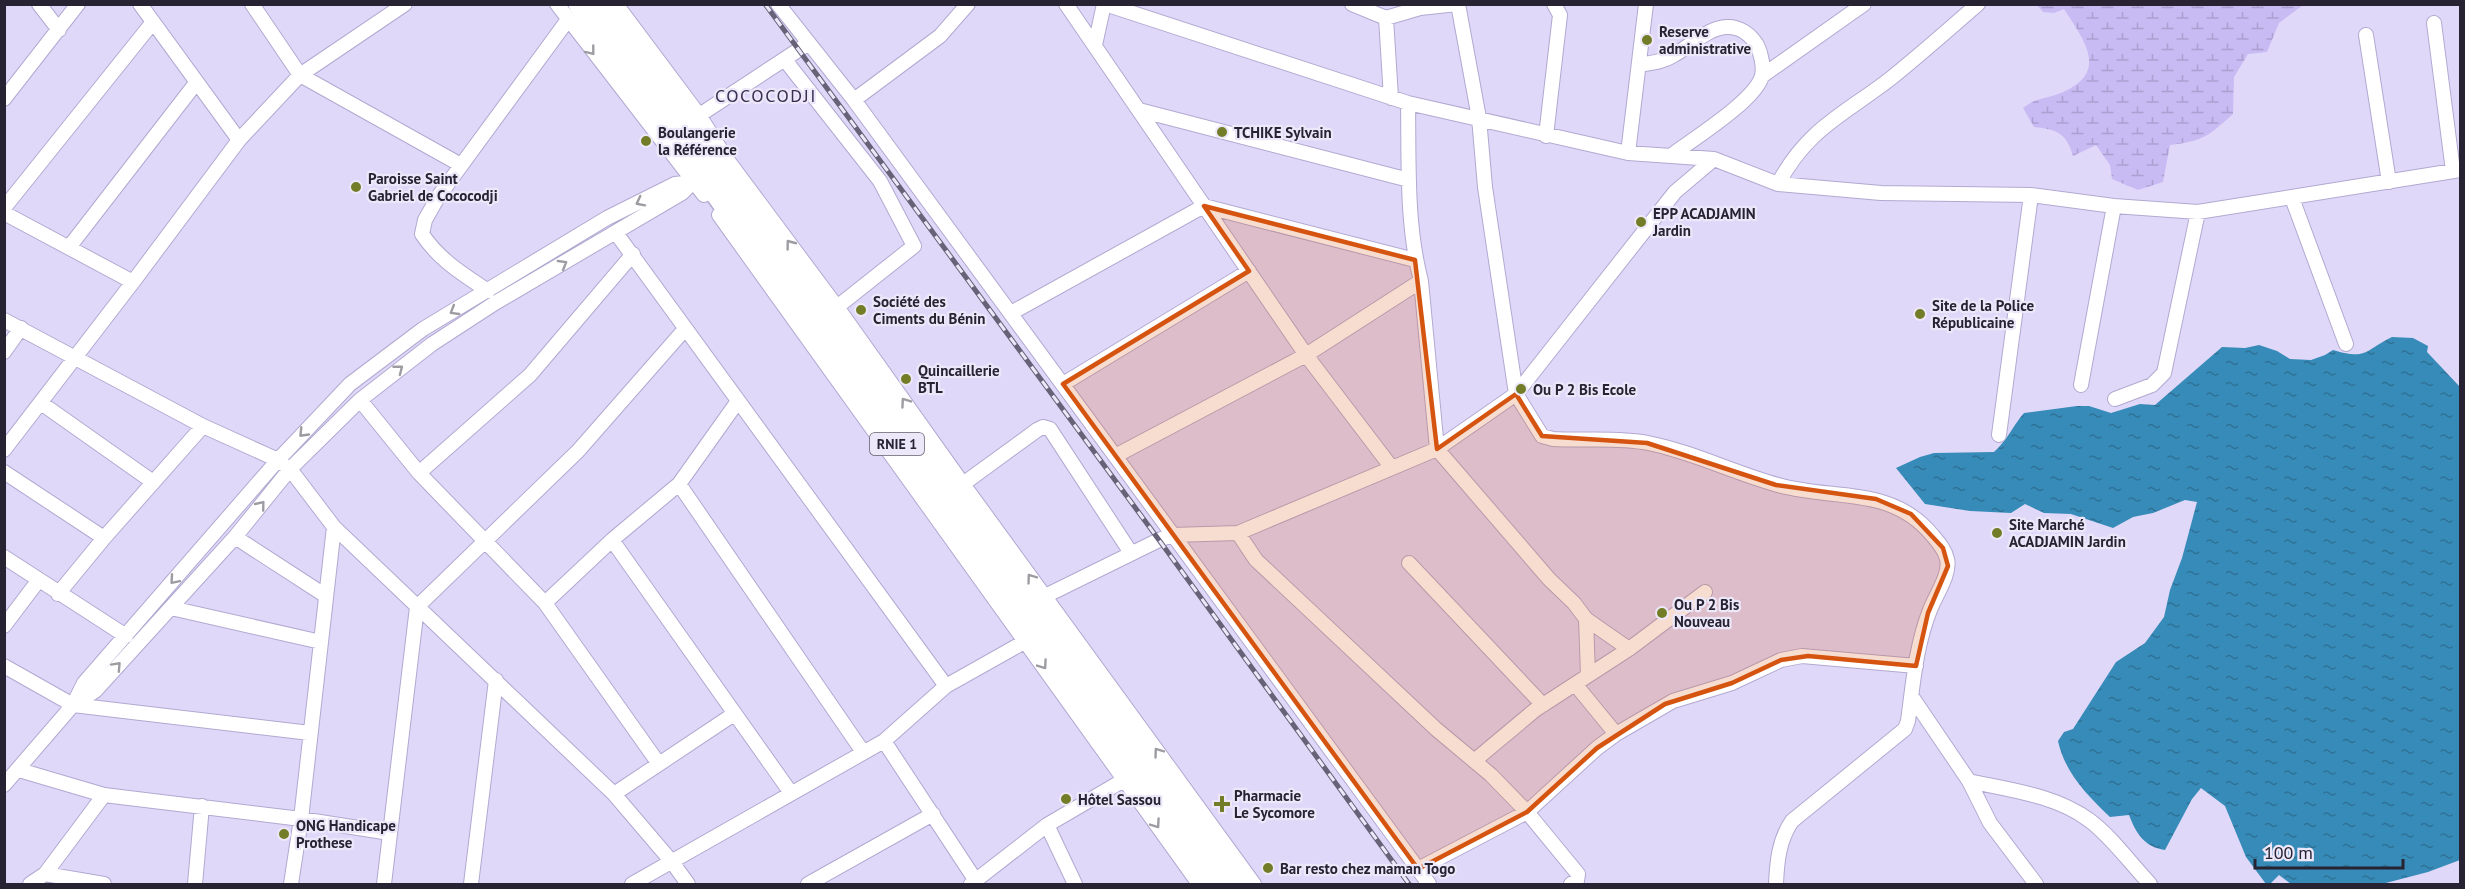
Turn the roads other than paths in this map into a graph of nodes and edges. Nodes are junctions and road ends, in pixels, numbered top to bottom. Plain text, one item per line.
1 (39, 4) edge
2 (78, 4) edge
3 (140, 4) edge
4 (252, 4) edge
5 (405, 4) edge
6 (556, 4) edge
7 (600, 4) edge
8 (616, 4) edge
9 (969, 4) edge
10 (1066, 4) edge
11 (1105, 4) edge
12 (1352, 4) edge
13 (1457, 4) edge
14 (1554, 4) edge
15 (1646, 4) edge
16 (1975, 5) edge
17 (781, 6) edge
18 (1856, 7) edge
19 (573, 13) edge
20 (1386, 18) junction
21 (153, 22) junction
22 (2434, 23) dead end
23 (58, 30) junction
24 (2367, 35) dead end
25 (809, 43) junction
26 (1095, 45) junction
27 (785, 60) junction
28 (1639, 65) junction
29 (300, 75) junction
30 (1762, 76) junction
31 (196, 83) junction
32 (1391, 98) junction
33 (4, 99) edge
34 (854, 100) junction
35 (1408, 103) junction
36 (1139, 110) junction
37 (1479, 118) junction
38 (687, 124) junction
39 (1546, 136) junction
40 (239, 140) junction
41 (1628, 153) junction
42 (1672, 155) junction
43 (1714, 159) junction
44 (461, 165) junction
45 (710, 170) junction
46 (2457, 170) edge
47 (1409, 180) junction
48 (2389, 182) junction
49 (1778, 184) junction
50 (2031, 195) junction
51 (2292, 198) junction
52 (1204, 206) junction
53 (2114, 206) junction
54 (4, 208) edge
55 (2198, 212) junction
56 (4, 213) edge
57 (616, 233) junction
58 (70, 246) junction
59 (633, 254) junction
60 (1415, 260) junction
61 (1249, 271) junction
62 (1421, 280) junction
63 (133, 282) junction
64 (488, 291) junction
65 (837, 307) junction
66 (1011, 313) junction
67 (4, 320) edge
68 (21, 328) junction
69 (686, 329) junction
70 (2346, 344) dead end
71 (4, 352) edge
72 (1306, 355) junction
73 (78, 357) junction
74 (1064, 384) junction
75 (2081, 385) dead end
76 (1516, 394) junction
77 (2115, 399) dead end
78 (360, 400) junction
79 (738, 401) junction
80 (41, 403) junction
81 (203, 426) junction
82 (1999, 435) dead end
83 (1437, 449) junction
84 (4, 450) edge
85 (1116, 455) junction
86 (278, 460) junction
87 (1392, 468) junction
88 (290, 469) junction
89 (4, 472) edge
90 (419, 472) junction
91 (153, 482) junction
92 (679, 484) junction
93 (963, 484) junction
94 (334, 527) junction
95 (1239, 533) junction
96 (1172, 535) junction
97 (235, 537) junction
98 (104, 538) junction
99 (612, 540) junction
100 (485, 541) junction
101 (1131, 553) junction
102 (4, 557) edge
103 (1409, 563) dead end
104 (39, 581) junction
105 (1705, 592) dead end
106 (58, 594) junction
107 (326, 596) junction
108 (1039, 600) junction
109 (545, 603) junction
110 (417, 607) junction
111 (171, 608) junction
112 (1586, 619) junction
113 (4, 626) edge
114 (126, 636) junction
115 (1026, 641) junction
116 (321, 642) junction
117 (1629, 649) junction
118 (4, 666) edge
119 (1916, 666) junction
120 (1588, 675) junction
121 (496, 680) junction
122 (1575, 684) junction
123 (946, 686) junction
124 (1912, 697) junction
125 (73, 705) junction
126 (1543, 705) junction
127 (734, 714) junction
128 (310, 733) junction
129 (1616, 734) junction
130 (884, 741) junction
131 (863, 752) junction
132 (1474, 761) junction
133 (659, 764) junction
134 (19, 770) junction
135 (1124, 780) junction
136 (1970, 781) junction
137 (4, 785) edge
138 (791, 793) junction
139 (614, 794) junction
140 (104, 795) junction
141 (202, 806) junction
142 (1527, 812) junction
143 (933, 814) junction
144 (302, 819) junction
145 (1047, 825) junction
146 (390, 833) junction
147 (672, 862) junction
148 (1418, 869) junction
149 (45, 874) junction
150 (974, 883) edge
151 (30, 885) edge
152 (104, 885) edge
153 (195, 885) edge
154 (291, 885) edge
155 (384, 885) edge
156 (471, 885) edge
157 (632, 885) edge
158 (688, 885) edge
159 (808, 885) edge
160 (1075, 885) edge
161 (1199, 885) edge
162 (1215, 885) edge
163 (1236, 885) edge
164 (1254, 885) edge
165 (1429, 885) edge
166 (1571, 885) edge
167 (1776, 885) edge
168 (2036, 885) edge
169 (2151, 885) edge

1 - 23 street
2 - 23 street
3 - 21 street
4 - 29 street
5 - 29 street
6 - 19 street
7 - 38 highway, RNIE 1
8 - 38 street
9 - 34 street
10 - 26 street
11 - 26 street
11 - 32 street
12 - 20 street
13 - 20 street
13 - 37 street
14 - 39 street
15 - 28 street
16 - 49 street
17 - 25 street
18 - 30 street
19 - 38 highway, RNIE 1
19 - 44 street
19 -> 45 street
20 - 32 street
21 - 31 street
21 - 54 street
22 - 46 street
23 - 33 street
24 - 48 street
25 - 27 street
25 - 34 street
26 - 36 street
27 - 38 street
27 - 65 street
28 - 30 street
28 - 41 street
29 - 40 street
29 - 44 street
30 - 42 street
31 - 40 street
31 - 58 street
32 - 35 street
34 - 66 street
35 - 37 street
35 - 47 street
36 - 47 street
36 - 52 street
37 - 39 street
37 - 76 street
38 - 45 highway, RNIE 1
38 - 45 street
39 - 41 street
40 - 63 street
41 - 42 street
42 - 43 street
43 - 49 street
43 - 76 street
44 - 64 street
45 - 57 street
45 -> 64 street
65 -> 45 street
45 - 108 highway, RNIE 1
45 - 115 street
45 - 162 highway, RNIE 1
46 - 48 street
47 - 60 street
48 - 51 street
49 - 50 street
50 - 53 street
50 - 82 street
51 - 55 street
51 - 70 street
52 - 60 street
52 - 61 street
52 - 66 street
53 - 55 street
53 - 75 street
55 - 77 street
56 - 58 street
57 - 59 street
78 -> 57 street
58 - 63 street
59 - 69 street
59 - 90 street
60 - 62 street
61 - 72 street
61 - 74 street
62 - 72 street
62 - 83 street
63 - 73 street
64 -> 86 street
93 -> 65 street
66 - 74 street
67 - 68 street
68 - 71 street
68 - 73 street
69 - 79 street
69 - 100 street
72 - 85 street
72 - 87 street
73 - 80 street
73 - 81 street
74 - 85 street
76 - 83 street
76 - 119 street
78 - 88 street
78 - 90 street
79 - 92 street
79 - 123 street
80 - 84 street
80 - 91 street
81 - 86 street
81 - 91 street
83 - 87 street
83 - 112 street
85 - 96 street
86 - 88 street
86 -> 114 street
87 - 95 street
88 - 94 street
97 -> 88 street
89 - 98 street
90 - 100 street
91 - 98 street
92 - 99 street
92 - 131 street
93 - 101 street
108 -> 93 street
94 - 107 street
94 - 110 street
95 - 96 street
95 - 132 street
96 - 101 street
96 - 148 street
97 - 107 street
97 - 111 street
98 - 106 street
99 - 109 street
99 - 127 street
100 - 109 street
100 - 110 street
101 - 108 street
102 - 104 street
103 - 126 street
104 - 106 street
104 - 113 street
105 - 117 street
106 - 114 street
107 - 116 street
108 - 163 highway, RNIE 1
164 -> 108 street
109 - 133 street
110 - 121 street
110 - 146 street
111 - 116 street
125 -> 111 street
112 - 117 street
112 - 120 street
114 - 125 street
115 - 123 street
115 -> 135 street
116 - 128 street
117 - 120 street
118 - 125 street
119 - 124 street
119 - 129 street
120 - 122 street
121 - 139 street
121 - 156 street
122 - 126 street
122 - 129 street
123 - 130 street
124 - 136 street
124 - 167 street
125 - 128 street
125 - 134 street
126 - 132 street
127 - 133 street
127 - 138 street
128 - 144 street
129 - 142 street
130 - 131 street
130 - 143 street
131 - 138 street
132 - 142 street
133 - 139 street
134 - 137 street
134 - 140 street
135 - 145 street
135 -> 161 street
136 - 168 street
136 - 169 street
138 - 147 street
139 - 147 street
140 - 141 street
140 - 149 street
141 - 144 street
141 - 153 street
142 - 148 street
142 - 166 street
143 - 150 street
143 - 159 street
144 - 146 street
144 - 154 street
145 - 150 street
145 - 160 street
146 - 155 street
147 - 157 street
147 - 158 street
148 - 165 street
149 - 151 street
149 - 152 street

